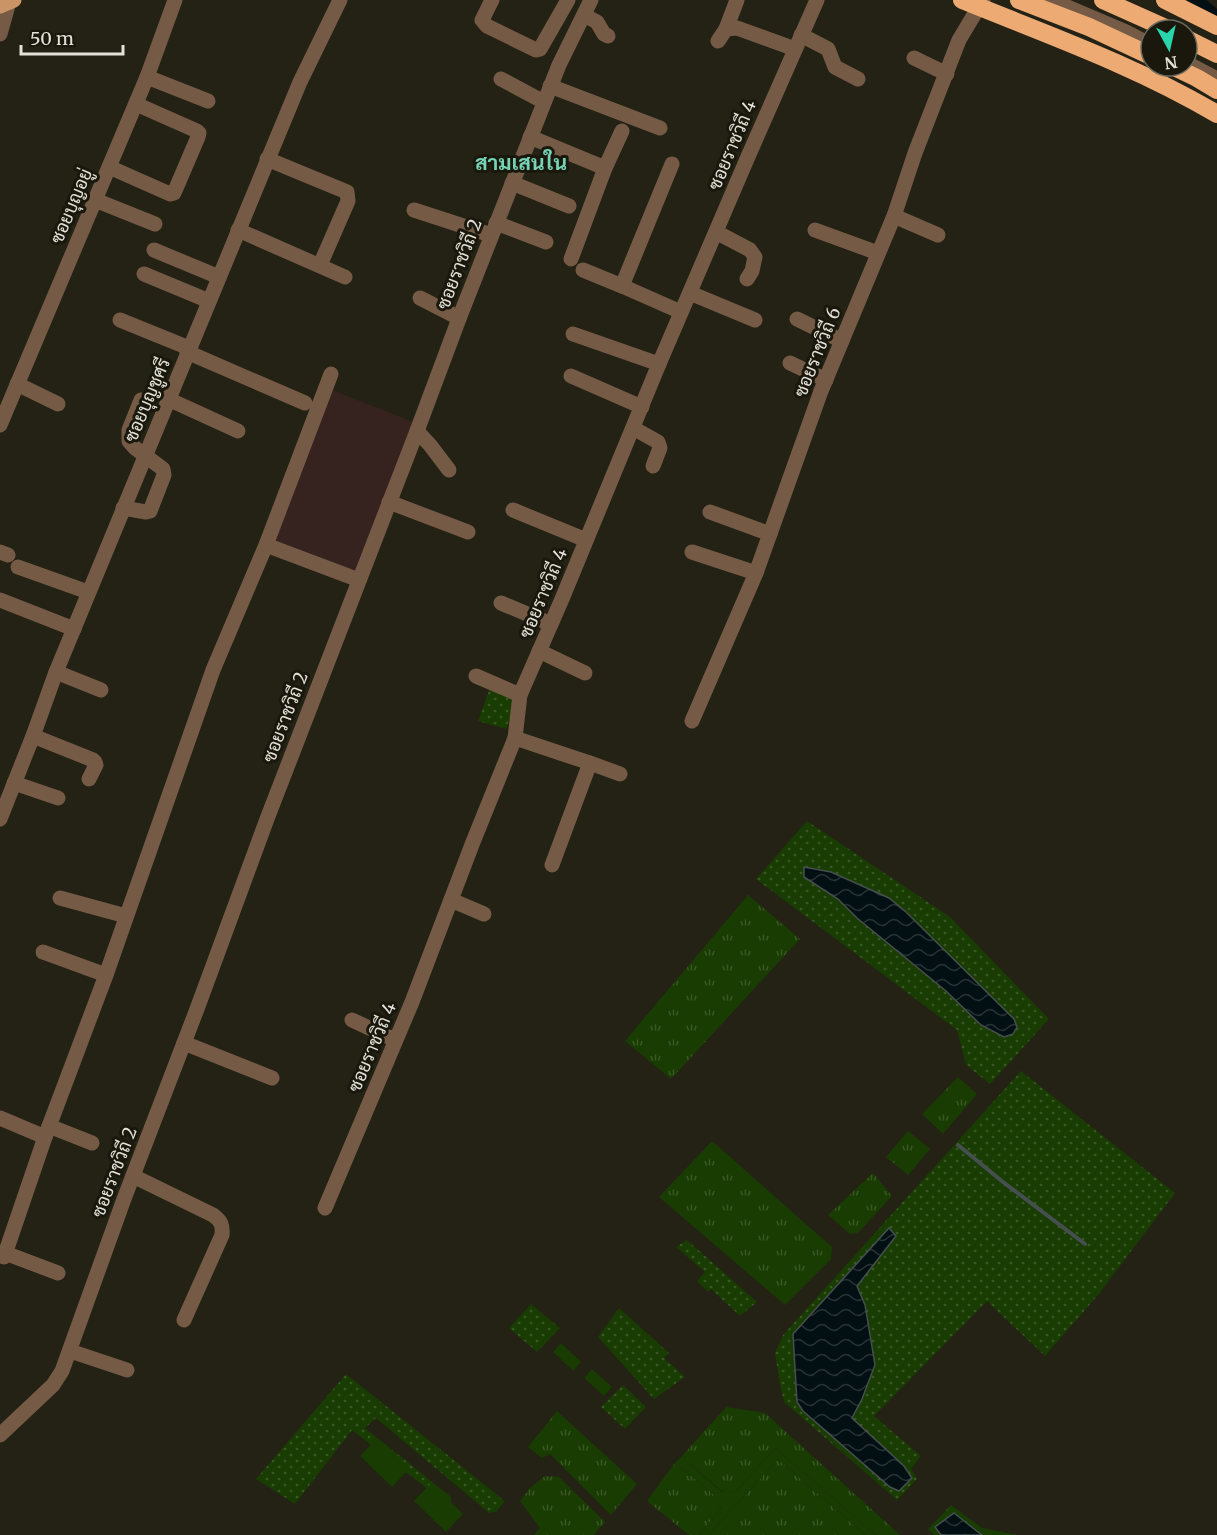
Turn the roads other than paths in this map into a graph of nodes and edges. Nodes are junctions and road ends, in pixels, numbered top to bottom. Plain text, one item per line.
1 (175, 0) edge
2 (340, 0) edge
3 (492, 0) edge
4 (568, 0) edge
5 (591, 0) edge
6 (737, 0) edge
7 (817, 0) edge
8 (962, 0) edge
9 (983, 0) edge
10 (1019, 0) edge
11 (1051, 0) edge
12 (1103, 0) edge
13 (1165, 0) edge
14 (8, 3) edge
15 (584, 15) junction
16 (1143, 18) edge
17 (1217, 26) edge
18 (0, 34) edge
19 (608, 36) dead end
20 (1139, 39) edge
21 (798, 42) junction
22 (1199, 45) edge
23 (1139, 50) edge
24 (1217, 54) edge
25 (914, 58) dead end
26 (1199, 69) edge
27 (947, 74) junction
28 (147, 76) junction
29 (1197, 78) edge
30 (501, 79) dead end
31 (1217, 79) edge
32 (858, 80) dead end
33 (550, 86) junction
34 (1217, 90) edge
35 (208, 101) dead end
36 (544, 102) junction
37 (135, 104) junction
38 (1217, 114) edge
39 (660, 128) dead end
40 (622, 131) dead end
41 (530, 137) junction
42 (267, 159) junction
43 (672, 164) dead end
44 (109, 167) junction
45 (605, 168) junction
46 (512, 183) junction
47 (95, 200) junction
48 (568, 206) dead end
49 (414, 210) dead end
50 (894, 216) junction
51 (155, 224) dead end
52 (494, 229) junction
53 (238, 230) junction
54 (815, 230) dead end
55 (716, 232) junction
56 (938, 235) dead end
57 (546, 242) dead end
58 (154, 250) dead end
59 (878, 253) junction
60 (572, 259) dead end
61 (320, 265) junction
62 (583, 270) dead end
63 (144, 274) dead end
64 (219, 277) junction
65 (345, 277) dead end
66 (747, 279) dead end
67 (622, 286) junction
68 (690, 293) junction
69 (420, 298) dead end
70 (208, 301) junction
71 (681, 312) junction
72 (459, 318) junction
73 (797, 319) dead end
74 (120, 320) dead end
75 (755, 320) dead end
76 (573, 334) dead end
77 (842, 341) junction
78 (188, 350) junction
79 (790, 363) dead end
80 (659, 364) junction
81 (331, 374) dead end
82 (571, 376) dead end
83 (826, 380) junction
84 (17, 384) junction
85 (141, 399) dead end
86 (168, 399) junction
87 (305, 403) dead end
88 (58, 404) dead end
89 (642, 407) junction
90 (0, 425) edge
91 (633, 428) junction
92 (238, 431) dead end
93 (417, 431) junction
94 (145, 454) junction
95 (653, 465) dead end
96 (449, 470) dead end
97 (389, 502) junction
98 (123, 508) junction
99 (513, 510) dead end
100 (710, 512) dead end
101 (468, 532) dead end
102 (770, 534) junction
103 (586, 540) junction
104 (266, 545) junction
105 (692, 552) dead end
106 (18, 567) dead end
107 (756, 573) junction
108 (359, 580) junction
109 (88, 592) junction
110 (0, 600) edge
111 (501, 603) dead end
112 (551, 624) junction
113 (74, 629) junction
114 (539, 651) junction
115 (56, 672) junction
116 (585, 674) dead end
117 (476, 676) dead end
118 (101, 690) dead end
119 (520, 694) junction
120 (692, 721) dead end
121 (33, 736) junction
122 (515, 738) junction
123 (590, 763) junction
124 (620, 774) dead end
125 (89, 779) dead end
126 (14, 783) junction
127 (58, 798) dead end
128 (0, 819) edge
129 (552, 865) dead end
130 (60, 898) dead end
131 (451, 900) junction
132 (484, 914) dead end
133 (126, 916) junction
134 (43, 952) dead end
135 (106, 975) junction
136 (352, 1020) dead end
137 (395, 1040) junction
138 (184, 1043) junction
139 (272, 1078) dead end
140 (0, 1118) edge
141 (47, 1131) junction
142 (92, 1143) dead end
143 (133, 1176) junction
144 (325, 1208) dead end
145 (58, 1273) dead end
146 (184, 1320) dead end
147 (70, 1351) junction
148 (127, 1371) dead end
149 (0, 1435) edge

1 - 28 street, ซอยบุญอยู่
2 - 42 street, ซอยบุญชูศรี
3 - 4 street
5 - 15 street, ซอยราชวิถี 2
6 - 21 street
7 - 21 street, ซอยราชวิถี 4
8 - 38 highway, bridge
9 - 27 street, ซอยราชวิถี 6
10 - 23 highway
11 - 20 street
12 - 16 highway
13 - 17 highway
14 - 18 street
15 - 19 street
15 - 33 street, ซอยราชวิถี 2
21 - 32 street
21 - 55 street, ซอยราชวิถี 4
22 - 24 highway
25 - 27 street
26 - 31 street
27 - 50 street, ซอยราชวิถี 6
28 - 35 street
28 - 37 street, ซอยบุญอยู่
29 - 34 highway
30 - 36 street
33 - 36 street, ซอยราชวิถี 2
33 - 39 street
36 - 41 street, ซอยราชวิถี 2
37 - 44 street, ซอยบุญอยู่
37 - 44 street
40 - 45 street
41 - 45 street
41 - 46 street, ซอยราชวิถี 2
42 - 53 street, ซอยบุญชูศรี
42 - 61 street
43 - 67 street
44 - 47 street, ซอยบุญอยู่
45 - 60 street
46 - 48 street
46 - 52 street, ซอยราชวิถี 2
47 - 51 street
47 - 84 street, ซอยบุญอยู่
49 - 52 street
50 - 56 street
50 - 59 street, ซอยราชวิถี 6
52 - 57 street
52 - 72 street, ซอยราชวิถี 2
53 - 61 street
53 - 64 street, ซอยบุญชูศรี
54 - 59 street
55 - 66 street
55 - 68 street, ซอยราชวิถี 4
58 - 64 street
59 - 77 street, ซอยราชวิถี 6
61 - 65 street
62 - 67 street
63 - 70 street
64 - 70 street, ซอยบุญชูศรี
67 - 71 street
68 - 71 street, ซอยราชวิถี 4
68 - 75 street
69 - 72 street
70 - 78 street, ซอยบุญชูศรี
71 - 80 street, ซอยราชวิถี 4
72 - 93 street, ซอยราชวิถี 2
73 - 77 street
74 - 78 street
76 - 80 street
77 - 83 street, ซอยราชวิถี 6
78 - 86 street, ซอยบุญชูศรี
78 - 87 street
79 - 83 street
80 - 89 street, ซอยราชวิถี 4
81 - 104 street
82 - 89 street
83 - 102 street, ซอยราชวิถี 6
84 - 88 street
84 - 90 street, ซอยบุญอยู่
85 - 94 street
86 - 92 street
86 - 94 street, ซอยบุญชูศรี
89 - 91 street, ซอยราชวิถี 4
91 - 95 street
91 - 103 street, ซอยราชวิถี 4
93 - 96 street
93 - 97 street, ซอยราชวิถี 2
94 - 98 street, ซอยบุญชูศรี
94 - 98 street
97 - 101 street
97 - 108 street, ซอยราชวิถี 2
98 - 109 street, ซอยบุญชูศรี
99 - 103 street
100 - 102 street
102 - 107 street, ซอยราชวิถี 6
103 - 112 street, ซอยราชวิถี 4
104 - 108 street
104 - 133 street
105 - 107 street
106 - 109 street
107 - 120 street, ซอยราชวิถี 6
108 - 138 street, ซอยราชวิถี 2
109 - 113 street, ซอยบุญชูศรี
110 - 113 street
111 - 112 street
112 - 114 street, ซอยราชวิถี 4
113 - 115 street, ซอยบุญชูศรี
114 - 116 street
114 - 119 street, ซอยราชวิถี 4
115 - 118 street
115 - 121 street, ซอยบุญชูศรี
117 - 119 street
119 - 122 street, ซอยราชวิถี 4
121 - 125 street
121 - 126 street, ซอยบุญชูศรี
122 - 123 street
122 - 131 street, ซอยราชวิถี 4
123 - 124 street
123 - 129 street
126 - 127 street
126 - 128 street, ซอยบุญชูศรี
130 - 133 street
131 - 132 street
131 - 137 street, ซอยราชวิถี 4
133 - 135 street
134 - 135 street
135 - 141 street
136 - 137 street
137 - 144 street, ซอยราชวิถี 4
138 - 139 street
138 - 143 street, ซอยราชวิถี 2
140 - 141 street
141 - 142 street
141 - 145 street
143 - 146 street
143 - 147 street, ซอยราชวิถี 2
147 - 148 street
147 - 149 street, ซอยราชวิถี 2

